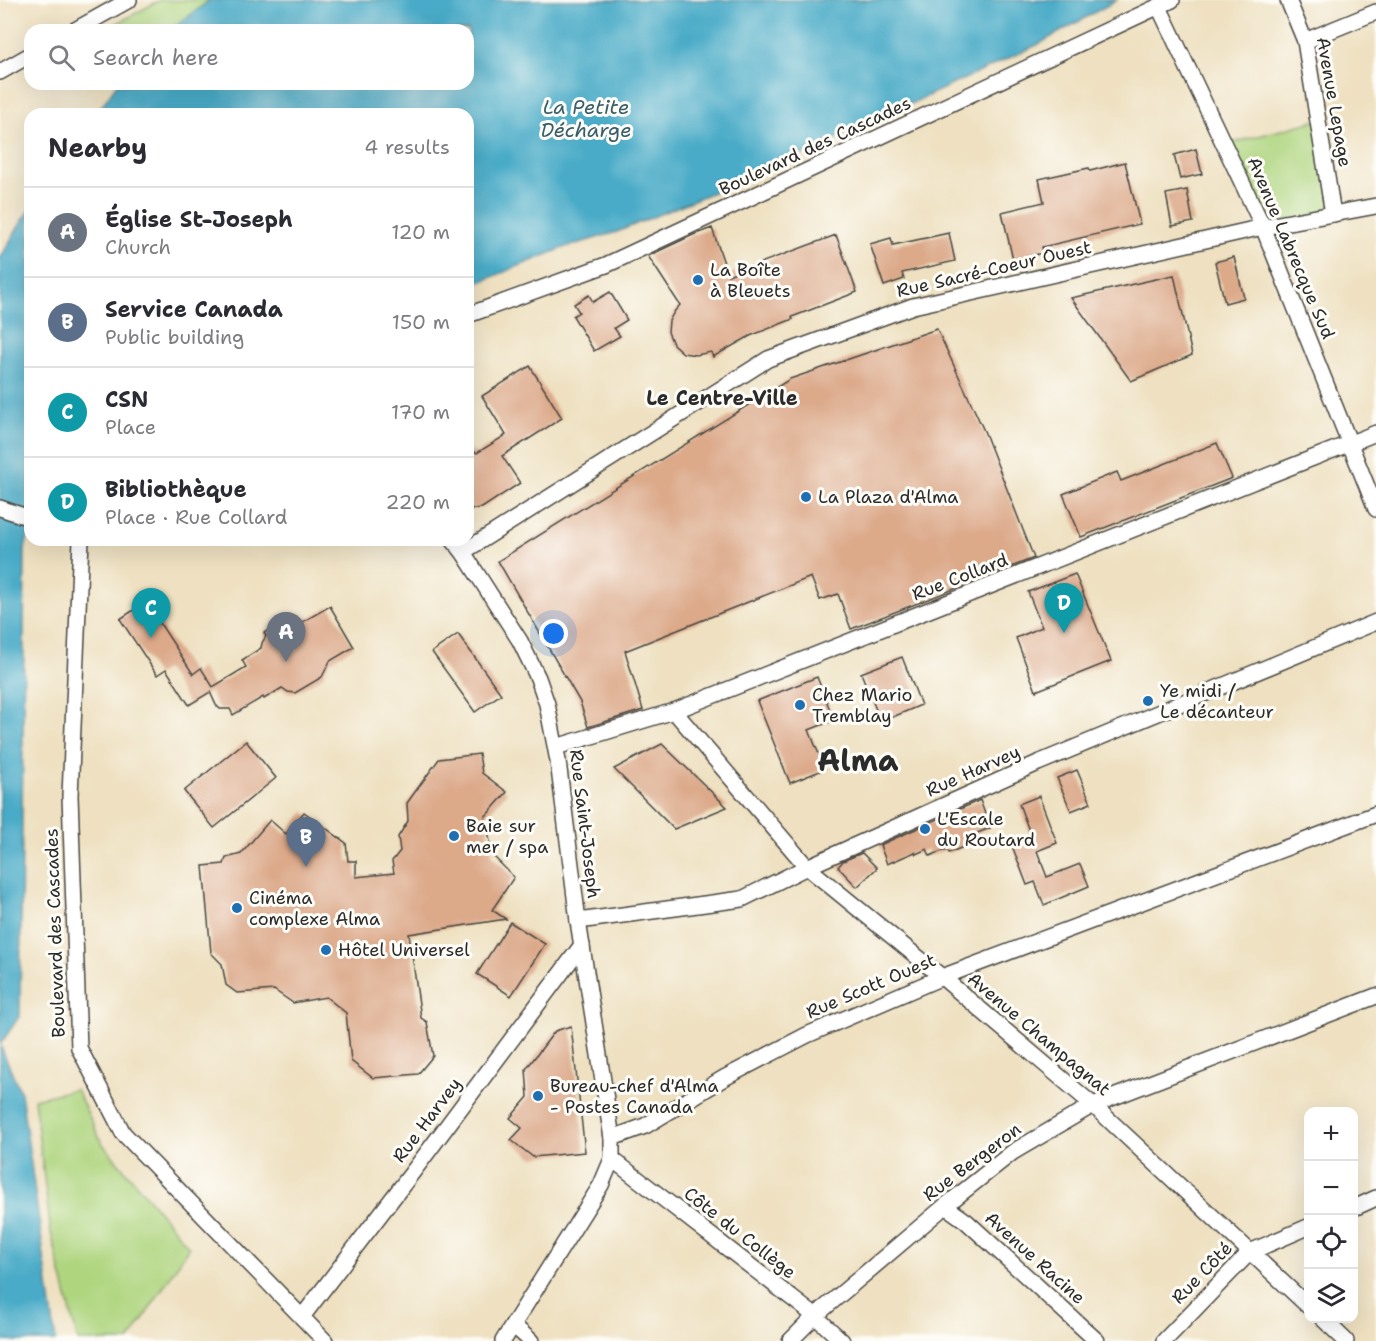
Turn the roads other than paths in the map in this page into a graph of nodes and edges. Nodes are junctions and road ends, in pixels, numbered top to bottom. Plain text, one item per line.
1 (129, 0) edge
2 (1288, 0) edge
3 (1166, 4) edge
4 (1376, 12) edge
5 (86, 24) edge
6 (1305, 41) junction
7 (24, 58) edge
8 (0, 72) edge
9 (1376, 206) edge
10 (1333, 214) junction
11 (1263, 227) junction
12 (474, 313) edge
13 (1376, 434) edge
14 (1350, 444) junction
15 (0, 508) edge
16 (1376, 509) edge
17 (24, 516) edge
18 (474, 536) edge
19 (81, 546) edge
20 (458, 546) edge
21 (1376, 622) edge
22 (674, 711) junction
23 (556, 747) junction
24 (1376, 814) edge
25 (807, 867) junction
26 (578, 921) junction
27 (582, 945) junction
28 (942, 977) junction
29 (1376, 996) edge
30 (1093, 1105) junction
31 (612, 1138) junction
32 (612, 1159) junction
33 (1376, 1198) edge
34 (945, 1206) junction
35 (1358, 1206) edge
36 (1304, 1229) edge
37 (1250, 1252) junction
38 (1304, 1302) edge
39 (815, 1316) junction
40 (302, 1317) junction
41 (1327, 1323) edge
42 (513, 1325) junction
43 (326, 1341) edge
44 (503, 1341) edge
45 (531, 1341) edge
46 (790, 1341) edge
47 (842, 1341) edge
48 (1098, 1341) edge
49 (1164, 1341) edge
50 (1346, 1341) edge

1 - 5 street
2 - 6 street, Avenue Lepage
3 - 11 street, Avenue Labrecque Sud
3 - 12 street, Boulevard des Cascades
4 - 6 street
6 - 10 street, Avenue Lepage
7 - 8 street
9 - 10 street, Rue Sacré-Coeur Ouest
10 - 11 street, Rue Sacré-Coeur Ouest
11 - 14 street, Avenue Labrecque Sud
11 - 18 street, Rue Sacré-Coeur Ouest
13 - 14 street, Rue Collard
14 - 16 street, Avenue Labrecque Sud
14 - 22 street, Rue Collard
15 - 17 street
19 - 40 street, Boulevard des Cascades
20 - 23 street, Rue Saint-Joseph
21 - 25 street, Rue Harvey
22 - 23 street, Rue Collard
22 - 25 street, Avenue Champagnat
23 - 26 street, Rue Saint-Joseph
24 - 28 street, Rue Scott Ouest
25 - 26 street, Rue Harvey
25 - 28 street, Avenue Champagnat
26 - 27 street, Rue Saint-Joseph
27 - 31 street, Rue Saint-Joseph
27 - 40 street, Rue Harvey
28 - 30 street, Avenue Champagnat
28 - 31 street, Rue Scott Ouest
29 - 30 street, Rue Bergeron
30 - 34 street, Rue Bergeron
30 - 37 street, Avenue Champagnat
31 - 32 street
32 - 39 street, Côte du Collège
32 - 42 street
33 - 35 street
34 - 39 street, Rue Bergeron
34 - 48 street, Avenue Racine
36 - 37 street, Rue Côté
37 - 38 street, Avenue Champagnat
37 - 49 street, Rue Côté
39 - 46 street, Rue Bergeron
39 - 47 street, Côte du Collège
40 - 43 street, Boulevard des Cascades
41 - 50 street
42 - 44 street
42 - 45 street

